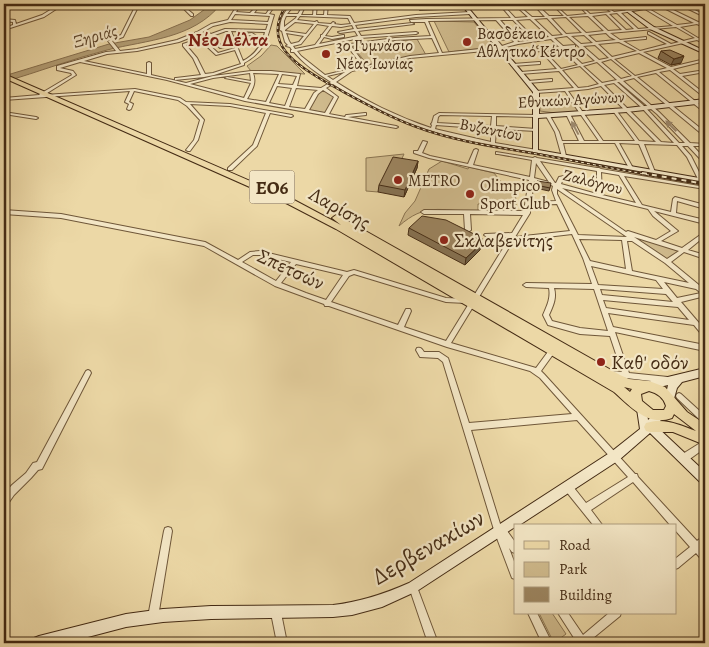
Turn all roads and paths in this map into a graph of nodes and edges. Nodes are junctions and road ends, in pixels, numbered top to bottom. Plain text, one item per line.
1 (62, 4) edge
2 (146, 4) edge
3 (180, 4) edge
4 (239, 4) edge
5 (260, 4) edge
6 (274, 4) edge
7 (293, 4) edge
8 (327, 4) edge
9 (430, 4) edge
10 (516, 4) edge
11 (535, 4) edge
12 (553, 4) edge
13 (578, 4) edge
14 (601, 4) edge
15 (619, 4) edge
16 (638, 4) edge
17 (658, 4) edge
18 (672, 4) edge
19 (680, 4) edge
20 (304, 5) edge
21 (316, 5) edge
22 (464, 5) edge
23 (488, 5) edge
24 (501, 5) edge
25 (662, 6) junction
26 (421, 9) dead end
27 (433, 9) junction
28 (646, 9) junction
29 (669, 9) junction
30 (628, 11) junction
31 (613, 12) junction
32 (618, 12) junction
33 (652, 12) junction
34 (235, 13) junction
35 (470, 13) junction
36 (606, 13) junction
37 (251, 14) junction
38 (267, 14) junction
39 (680, 14) junction
40 (192, 15) dead end
41 (285, 15) junction
42 (436, 15) junction
43 (589, 15) junction
44 (300, 16) junction
45 (314, 16) junction
46 (324, 16) junction
47 (339, 16) junction
48 (705, 16) edge
49 (549, 17) junction
50 (567, 17) junction
51 (661, 17) junction
52 (513, 18) junction
53 (530, 18) junction
54 (410, 19) junction
55 (499, 19) junction
56 (4, 20) edge
57 (426, 20) junction
58 (439, 20) junction
59 (476, 20) junction
60 (230, 21) junction
61 (295, 21) junction
62 (705, 22) edge
63 (270, 23) junction
64 (316, 23) junction
65 (699, 23) junction
66 (354, 24) junction
67 (15, 25) junction
68 (332, 25) junction
69 (338, 26) junction
70 (705, 26) edge
71 (678, 27) junction
72 (4, 29) edge
73 (654, 29) junction
74 (205, 30) junction
75 (637, 30) junction
76 (228, 31) junction
77 (268, 31) junction
78 (282, 31) junction
79 (625, 31) junction
80 (340, 32) junction
81 (606, 32) junction
82 (359, 33) junction
83 (416, 33) junction
84 (585, 33) junction
85 (649, 33) dead end
86 (195, 35) junction
87 (210, 35) junction
88 (307, 35) junction
89 (567, 35) junction
90 (322, 36) junction
91 (248, 37) junction
92 (418, 37) junction
93 (434, 37) junction
94 (513, 37) junction
95 (551, 37) junction
96 (705, 37) edge
97 (200, 38) junction
98 (343, 38) junction
99 (645, 38) junction
100 (493, 39) junction
101 (697, 39) junction
102 (534, 40) junction
103 (259, 41) dead end
104 (619, 41) junction
105 (684, 42) junction
106 (518, 43) junction
107 (705, 43) edge
108 (236, 44) junction
109 (596, 44) junction
110 (349, 45) junction
111 (581, 45) junction
112 (669, 45) junction
113 (288, 46) junction
114 (316, 46) junction
115 (574, 46) dead end
116 (562, 47) junction
117 (499, 48) junction
118 (657, 48) junction
119 (541, 49) junction
120 (117, 50) junction
121 (677, 50) dead end
122 (292, 51) junction
123 (639, 52) junction
124 (705, 52) edge
125 (441, 54) junction
126 (505, 54) junction
127 (664, 54) edge
128 (611, 58) junction
129 (705, 60) edge
130 (80, 61) junction
131 (598, 61) junction
132 (700, 61) junction
133 (149, 63) dead end
134 (539, 63) dead end
135 (242, 64) junction
136 (705, 64) edge
137 (513, 65) junction
138 (580, 65) junction
139 (364, 66) junction
140 (355, 68) junction
141 (670, 68) junction
142 (559, 70) junction
143 (705, 71) edge
144 (251, 72) junction
145 (657, 72) junction
146 (6, 73) edge
147 (281, 73) junction
148 (521, 73) junction
149 (679, 75) junction
150 (149, 76) junction
151 (204, 76) junction
152 (324, 76) junction
153 (221, 77) junction
154 (635, 77) junction
155 (171, 80) junction
156 (551, 80) dead end
157 (620, 80) junction
158 (332, 82) junction
159 (528, 82) junction
160 (615, 82) junction
161 (186, 84) junction
162 (252, 84) junction
163 (276, 85) junction
164 (602, 85) junction
165 (259, 86) dead end
166 (294, 86) junction
167 (322, 89) junction
168 (577, 89) junction
169 (133, 90) junction
170 (566, 90) junction
171 (705, 90) edge
172 (699, 91) junction
173 (536, 92) junction
174 (46, 94) junction
175 (61, 94) junction
176 (705, 96) edge
177 (4, 99) edge
178 (245, 100) junction
179 (574, 101) junction
180 (705, 101) edge
181 (186, 102) junction
182 (695, 102) junction
183 (537, 103) junction
184 (266, 104) junction
185 (670, 105) junction
186 (286, 108) junction
187 (644, 108) junction
188 (652, 108) junction
189 (129, 109) dead end
190 (627, 110) junction
191 (306, 111) junction
192 (614, 111) junction
193 (705, 111) edge
194 (268, 112) junction
195 (4, 113) edge
196 (327, 114) junction
197 (568, 114) junction
198 (582, 114) junction
199 (494, 115) junction
200 (291, 116) dead end
201 (336, 116) junction
202 (536, 116) junction
203 (548, 116) junction
204 (36, 118) dead end
205 (366, 122) junction
206 (396, 127) dead end
207 (432, 127) junction
208 (494, 127) junction
209 (702, 129) edge
210 (536, 130) junction
211 (705, 134) edge
212 (425, 142) dead end
213 (560, 142) junction
214 (582, 142) junction
215 (602, 142) junction
216 (616, 142) junction
217 (640, 143) junction
218 (493, 144) junction
219 (660, 144) junction
220 (679, 145) junction
221 (705, 145) edge
222 (690, 146) junction
223 (188, 150) junction
224 (476, 150) dead end
225 (498, 153) dead end
226 (535, 155) junction
227 (564, 156) junction
228 (705, 161) edge
229 (470, 166) junction
230 (631, 168) junction
231 (230, 169) junction
232 (599, 169) junction
233 (653, 172) junction
234 (620, 173) junction
235 (531, 179) junction
236 (703, 181) edge
237 (556, 185) junction
238 (600, 185) junction
239 (705, 188) edge
240 (600, 196) junction
241 (559, 202) junction
242 (528, 204) junction
243 (640, 206) junction
244 (705, 206) edge
245 (650, 208) junction
246 (4, 212) edge
247 (424, 212) dead end
248 (467, 213) junction
249 (527, 213) junction
250 (673, 214) junction
251 (705, 222) edge
252 (468, 230) edge
253 (705, 234) edge
254 (487, 235) dead end
255 (575, 235) junction
256 (624, 236) junction
257 (512, 237) junction
258 (656, 242) junction
259 (684, 250) junction
260 (705, 257) edge
261 (295, 261) junction
262 (239, 262) junction
263 (667, 262) junction
264 (588, 263) junction
265 (629, 272) junction
266 (347, 274) junction
267 (660, 280) junction
268 (277, 284) junction
269 (526, 285) dead end
270 (551, 286) junction
271 (596, 287) junction
272 (703, 291) edge
273 (668, 292) junction
274 (600, 298) junction
275 (470, 301) junction
276 (677, 303) junction
277 (327, 304) junction
278 (604, 310) junction
279 (408, 312) dead end
280 (695, 323) junction
281 (400, 328) junction
282 (611, 332) junction
283 (705, 334) edge
284 (447, 344) junction
285 (705, 348) edge
286 (419, 350) dead end
287 (552, 351) junction
288 (537, 371) junction
289 (705, 372) edge
290 (88, 373) dead end
291 (606, 373) junction
292 (626, 375) junction
293 (674, 379) junction
294 (646, 386) junction
295 (673, 400) junction
296 (641, 408) junction
297 (660, 416) junction
298 (579, 417) junction
299 (704, 417) edge
300 (467, 427) junction
301 (647, 429) junction
302 (705, 430) edge
303 (705, 440) edge
304 (705, 444) edge
305 (615, 456) junction
306 (684, 458) junction
307 (634, 477) junction
308 (705, 479) edge
309 (568, 487) junction
310 (4, 502) edge
311 (586, 509) junction
312 (597, 524) edge
313 (168, 531) dead end
314 (500, 532) junction
315 (705, 540) edge
316 (697, 547) junction
317 (514, 548) edge
318 (705, 557) edge
319 (676, 564) edge
320 (514, 572) edge
321 (413, 587) junction
322 (276, 613) junction
323 (532, 614) edge
324 (563, 614) edge
325 (616, 614) edge
326 (153, 617) junction
327 (581, 642) edge
328 (43, 643) edge
329 (282, 643) edge
330 (433, 643) edge
331 (547, 643) edge

1 - 67 street
2 - 120 street
3 - 40 street
4 - 34 street
5 - 37 street
6 - 38 street
7 - 41 street
8 - 46 street
9 - 27 street
10 - 11 street
10 - 24 street
10 - 53 street
11 - 49 street
12 - 50 street
13 - 43 street
14 - 31 street
15 - 30 street
16 - 28 street
17 - 25 street
18 - 25 street
19 - 48 street
20 - 21 street
20 - 44 street
21 - 45 street
22 - 23 street
22 - 27 street
22 - 35 street
23 - 24 street
23 - 55 street
24 - 52 street
25 - 28 street
25 - 29 street
26 - 27 street
27 - 42 street
28 - 30 street
28 - 33 street
29 - 33 street
29 - 39 street
30 - 32 street
30 - 73 street
31 - 32 street
31 - 36 street
32 - 75 street
33 - 51 street
34 - 37 street
34 - 60 street
35 - 42 street
35 - 59 street
36 - 43 street
36 - 79 street
37 - 38 street
38 - 63 street
39 - 51 street
39 - 65 street
41 - 44 street
41 - 78 street
42 - 54 street
42 - 58 street
43 - 50 street
43 - 81 street
44 - 45 street
44 - 61 street
45 - 46 street
46 - 47 street
46 - 64 street
47 - 66 street
47 - 68 street
49 - 50 street
49 - 53 street
49 - 89 street
50 - 84 street
51 - 71 street
52 - 53 street
52 - 55 street
52 - 102 street
53 - 95 street
54 - 57 street
54 - 66 street
54 - 82 street
54 - 83 street
55 - 59 street
55 - 94 street
56 - 67 street
57 - 58 street
57 - 93 street
58 - 59 street
59 - 100 street
60 - 63 street
60 - 74 street
61 - 64 street
61 - 78 street
62 - 65 street
63 - 77 street
64 - 68 street
64 - 88 street
65 - 70 street
65 - 71 street
66 - 69 street
66 - 82 street
67 - 72 street
68 - 69 street
68 - 90 street
69 - 80 street
71 - 73 street
71 - 101 street
73 - 75 street
73 - 105 street
74 - 76 street
74 - 86 street
74 - 87 street
75 - 79 street
75 - 99 street
76 - 87 street
76 - 91 street
76 - 91 street
76 - 108 street
77 - 91 street
77 - 135 street
78 - 88 street
78 - 113 street, Βυζαντίου
79 - 81 street
80 - 82 street
80 - 98 street
81 - 84 street
81 - 104 street
82 - 83 street
82 - 98 street
83 - 92 street
84 - 89 street
84 - 109 street
85 - 112 street
86 - 97 street
86 - 120 street
87 - 97 street
87 - 108 street
88 - 113 street
89 - 95 street
89 - 111 street
90 - 98 street
90 - 114 street
91 - 103 street
91 - 108 street
92 - 93 street
92 - 110 street
93 - 125 street
94 - 100 street
94 - 106 street
95 - 102 street
95 - 116 street
96 - 101 street
97 - 108 street
97 - 151 street
98 - 110 street
98 - 114 street
99 - 104 street
99 - 118 street
100 - 100 street
100 - 117 street
101 - 105 street
101 - 107 street
102 - 106 street
102 - 119 street
104 - 109 street
104 - 123 street
105 - 112 street
105 - 124 street
106 - 117 street
108 - 135 street
109 - 111 street
109 - 128 street
110 - 139 street
111 - 131 street
112 - 118 street
112 - 121 street
113 - 122 street, Βυζαντίου
114 - 122 street
115 - 116 street
116 - 119 street
116 - 138 street
117 - 125 street
117 - 126 street
118 - 123 street
118 - 127 street
119 - 126 street
119 - 142 street
120 - 130 street
122 - 152 street, Βυζαντίου
123 - 128 street
123 - 141 street
125 - 139 street
126 - 137 street
128 - 131 street
128 - 154 street
129 - 132 street
130 - 150 street
130 - 174 street
131 - 138 street
131 - 157 street
132 - 136 street
132 - 141 street
133 - 150 street
134 - 137 street
135 - 151 street
137 - 148 street
138 - 142 street
138 - 164 street
139 - 140 street
140 - 152 street
140 - 158 street
141 - 145 street
141 - 149 street
142 - 148 street
142 - 168 street
143 - 149 street
144 - 147 street
144 - 153 street
144 - 162 street
145 - 154 street
145 - 182 street
146 - 174 main road, Λαρίσης / ΕΟ6
146 - 174 main road, Λαρίσης / ΕΟ6
147 - 163 street
147 - 166 street
148 - 159 street
149 - 172 street
150 - 155 street
151 - 155 street
152 - 158 street, Βυζαντίου
153 - 161 street
153 - 162 street
154 - 157 street
154 - 185 street
155 - 161 street
156 - 159 street
157 - 160 street
157 - 188 street
158 - 167 street
158 - 207 street, Βυζαντίου
159 - 173 street
160 - 164 street
160 - 187 street
161 - 178 street
162 - 165 street
162 - 178 street
163 - 166 street
163 - 184 street
164 - 168 street
164 - 190 street
166 - 167 street
166 - 186 street
167 - 191 street
167 - 196 street
168 - 170 street
169 - 175 street
169 - 181 street
169 - 189 street
170 - 173 street
170 - 179 street
171 - 172 street
172 - 176 street
173 - 183 street
174 - 175 main road, Λαρίσης / ΕΟ6
174 - 177 street
174 - 275 main road, Λαρίσης / ΕΟ6
175 - 223 main road, Λαρίσης / ΕΟ6
178 - 184 street
179 - 183 street
179 - 198 street
180 - 182 street, Εθνικών Αγώνων
181 - 194 street
181 - 223 street
182 - 185 street, Εθνικών Αγώνων
182 - 193 street
183 - 202 street
184 - 186 street
185 - 188 street, Εθνικών Αγώνων
185 - 209 street
186 - 191 street
187 - 188 street, Εθνικών Αγώνων
187 - 190 street, Εθνικών Αγώνων
187 - 220 street
222 -> 188 street
190 - 192 street, Εθνικών Αγώνων
190 - 219 street
191 - 196 street
192 - 198 street, Εθνικών Αγώνων
192 - 217 street
194 - 200 street
194 - 231 street
195 - 204 street
196 - 201 street
197 - 198 street, Εθνικών Αγώνων
197 - 203 street, Εθνικών Αγώνων
214 -> 197 street
198 - 215 street
199 - 202 street, Εθνικών Αγώνων
199 - 207 street, Εθνικών Αγώνων
199 - 208 street
201 - 205 street
201 - 205 street
202 - 203 street, Εθνικών Αγώνων
202 - 210 street
203 - 213 street
205 - 206 street
207 - 208 street
207 - 218 street, Βυζαντίου
208 - 210 street
208 - 218 street
209 - 211 street
210 - 226 street
212 - 229 street, Ζαλόγγου
213 - 214 street
213 - 227 street
214 - 215 street
215 - 216 street
216 - 217 street
216 - 230 street
217 - 219 street
217 - 233 street
218 - 226 street, Βυζαντίου
219 - 220 street
220 - 222 street
220 - 236 street
221 - 222 street
222 - 228 street
223 - 231 main road, Λαρίσης / ΕΟ6
224 - 229 street
225 - 226 street
226 - 227 street, Βυζαντίου
226 - 232 street
226 - 235 street
226 - 237 street
227 - 230 street, Βυζαντίου
229 - 235 street, Ζαλόγγου
230 - 233 street, Βυζαντίου
231 - 275 main road, Λαρίσης / ΕΟ6
232 - 234 street
232 - 238 street
233 - 236 street, Βυζαντίου
234 - 239 street
234 - 243 street
235 - 237 street, Ζαλόγγου
235 - 242 street
237 - 238 street
237 - 240 street, Ζαλόγγου
237 - 241 street
237 - 256 street
238 - 240 street
240 - 243 street, Ζαλόγγου
241 - 242 street
241 - 255 street
242 - 249 street
243 - 245 street, Ζαλόγγου
244 - 250 street
245 - 250 street, Ζαλόγγου
245 - 258 street
246 - 262 street, Σπετσών
247 - 248 street
248 - 249 street
248 - 252 street
249 - 257 street
250 - 251 street, Ζαλόγγου
253 - 259 street
254 - 257 street
255 - 256 street
255 - 257 street
255 - 264 street
256 - 258 street
256 - 263 street
256 - 265 street
257 - 275 street
258 - 259 street
259 - 260 street
259 - 263 street
261 - 262 street
261 - 266 street
261 - 268 street
262 - 268 street, Σπετσών
263 - 272 street
264 - 265 street
264 - 271 street
265 - 267 street
266 - 275 street
266 - 277 street
267 - 272 street
267 - 273 street
268 - 277 street, Σπετσών
269 - 270 street
270 - 271 street
270 - 282 street
271 - 273 street
271 - 274 street
272 - 276 street
273 - 276 street
274 - 276 street
274 - 278 street
275 - 284 street
275 - 287 main road, Λαρίσης / ΕΟ6
275 - 291 main road, Λαρίσης / ΕΟ6
276 - 280 street
277 - 281 street, Σπετσών
278 - 280 street
278 - 282 street
279 - 281 street
280 - 283 street
281 - 284 street, Σπετσών
282 - 285 street
282 - 292 street
284 - 288 street, Σπετσών
286 - 300 street
287 - 288 street
287 - 296 main road, Λαρίσης / ΕΟ6
288 - 298 street
289 - 293 street
290 - 310 street
291 - 292 street
291 - 294 main road, Λαρίσης / ΕΟ6
292 - 293 street
293 - 294 street
293 - 295 street
294 - 295 main road, ΕΟ6
294 - 296 main road
295 - 297 main road
295 - 299 street
295 - 302 main road, ΕΟ6
296 - 297 main road, ΕΟ6
296 - 301 street
297 - 301 street, Δερβενακίων
297 - 303 main road, ΕΟ6
298 - 300 street
298 - 305 street
300 - 314 street
301 - 303 main road
301 - 305 street, Δερβενακίων
301 - 306 street
304 - 306 street
305 - 307 street
305 - 309 street, Δερβενακίων
306 - 308 street
307 - 311 street
307 - 316 street
309 - 311 street
309 - 314 street, Δερβενακίων
311 - 312 street
313 - 326 street
314 - 317 street
314 - 320 street
314 - 321 street, Δερβενακίων
315 - 316 street
316 - 318 street
316 - 319 street
321 - 322 street, Δερβενακίων
321 - 330 street
322 - 326 street, Δερβενακίων
322 - 329 street
323 - 331 street
324 - 327 street
325 - 327 street
326 - 328 street

